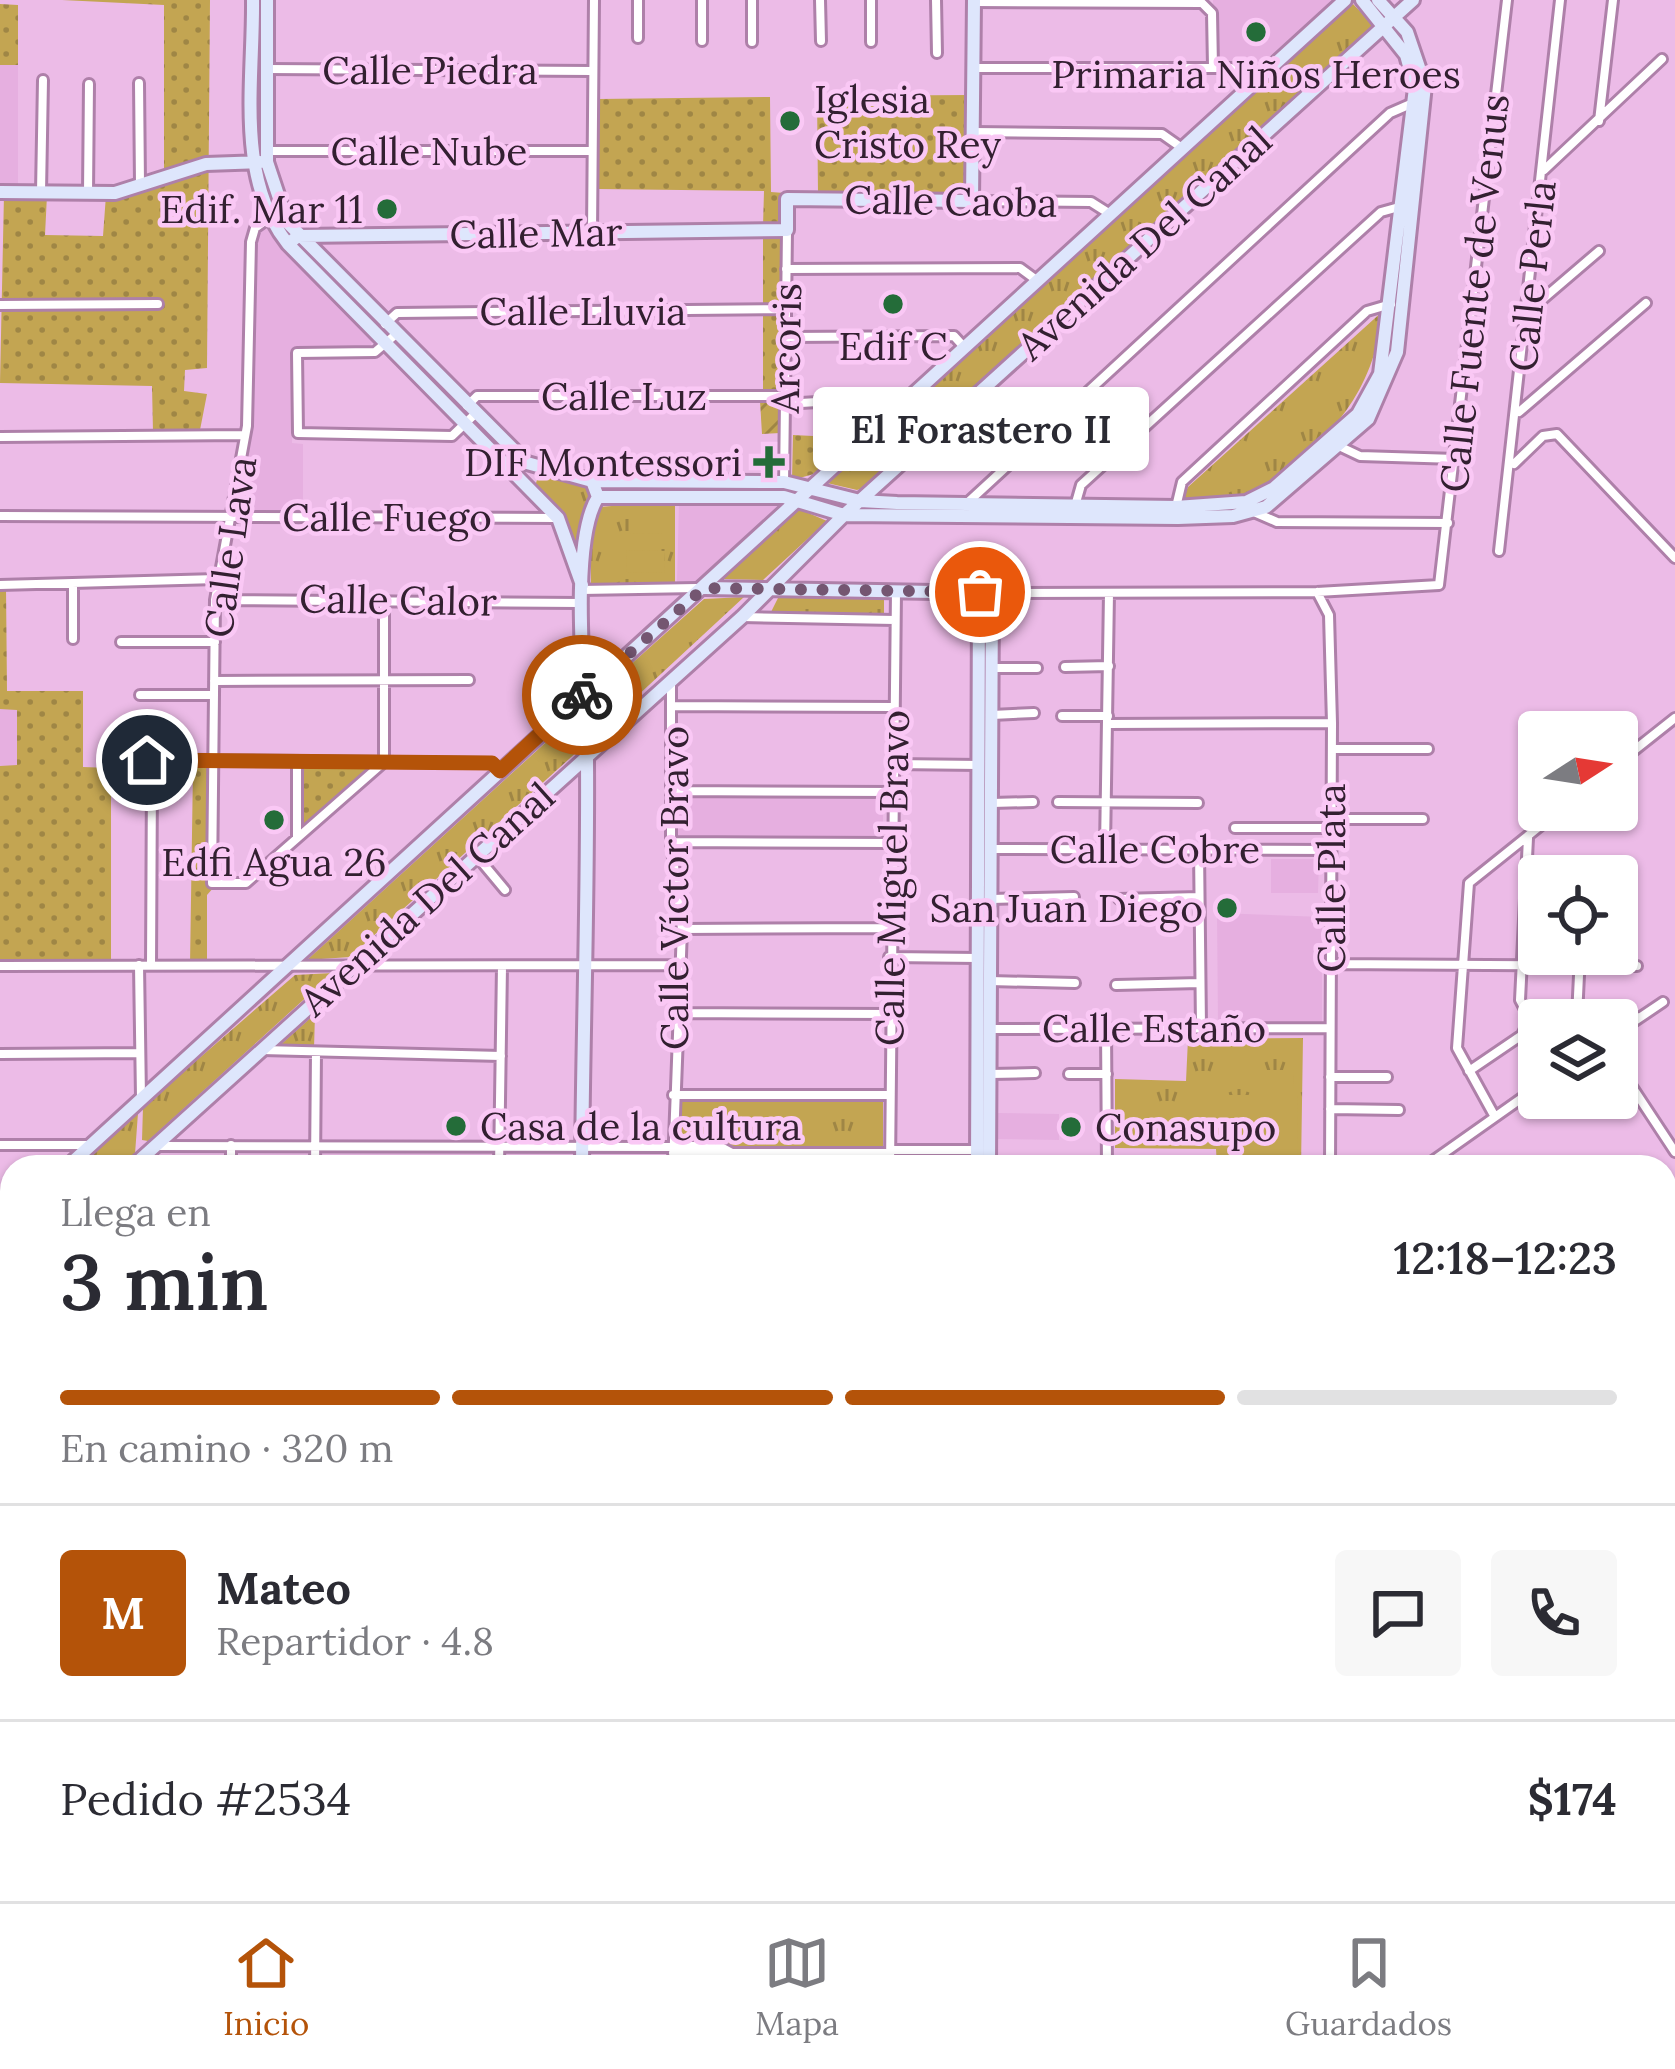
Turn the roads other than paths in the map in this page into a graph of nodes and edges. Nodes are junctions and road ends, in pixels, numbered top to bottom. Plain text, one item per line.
1 (253, 0) edge
2 (267, 0) edge
3 (594, 0) edge
4 (638, 0) edge
5 (702, 0) edge
6 (752, 0) edge
7 (820, 0) edge
8 (872, 0) edge
9 (936, 0) edge
10 (1345, 0) edge
11 (1362, 0) edge
12 (1378, 0) edge
13 (1413, 0) edge
14 (1507, 0) edge
15 (1560, 0) edge
16 (1612, 0) edge
17 (974, 1) edge
18 (1390, 21) junction
19 (638, 38) dead end
20 (702, 41) dead end
21 (820, 41) dead end
22 (871, 41) dead end
23 (752, 42) dead end
24 (937, 53) dead end
25 (1662, 59) dead end
26 (973, 68) junction
27 (1213, 68) junction
28 (267, 69) junction
29 (593, 71) junction
30 (44, 80) dead end
31 (1253, 82) junction
32 (139, 83) dead end
33 (89, 84) dead end
34 (1414, 103) junction
35 (1599, 122) junction
36 (973, 132) junction
37 (1182, 148) junction
38 (592, 151) junction
39 (262, 159) junction
40 (1543, 170) junction
41 (140, 188) junction
42 (0, 192) edge
43 (41, 193) junction
44 (88, 193) junction
45 (787, 199) joint
46 (972, 201) junction
47 (1407, 206) junction
48 (1110, 214) junction
49 (269, 218) junction
50 (787, 230) junction
51 (592, 232) junction
52 (293, 240) junction
53 (1599, 251) dead end
54 (786, 269) junction
55 (1035, 279) junction
56 (1646, 303) dead end
57 (0, 304) edge
58 (158, 304) dead end
59 (1392, 304) junction
60 (786, 310) junction
61 (1529, 311) junction
62 (389, 334) junction
63 (786, 338) junction
64 (964, 347) junction
65 (785, 400) junction
66 (471, 410) junction
67 (893, 413) junction
68 (1518, 413) junction
69 (465, 426) junction
70 (245, 436) junction
71 (0, 437) edge
72 (1341, 447) junction
73 (1456, 459) junction
74 (1316, 462) junction
75 (526, 463) junction
76 (1511, 466) junction
77 (515, 476) junction
78 (592, 481) junction
79 (784, 482) junction
80 (811, 488) junction
81 (598, 497) junction
82 (790, 498) junction
83 (860, 501) junction
84 (964, 505) junction
85 (1176, 507) junction
86 (1076, 512) junction
87 (1254, 512) junction
88 (228, 515) junction
89 (844, 515) junction
90 (0, 516) edge
91 (558, 518) junction
92 (1448, 523) junction
93 (1499, 551) dead end
94 (1675, 558) edge
95 (217, 579) junction
96 (73, 584) junction
97 (0, 585) edge
98 (704, 588) junction
99 (770, 590) junction
100 (896, 590) junction
101 (986, 592) junction
102 (1317, 592) junction
103 (582, 593) junction
104 (1109, 593) junction
105 (215, 600) junction
106 (384, 601) junction
107 (742, 617) junction
108 (895, 620) junction
109 (74, 639) dead end
110 (121, 642) dead end
111 (214, 642) junction
112 (1108, 666) junction
113 (1065, 667) dead end
114 (992, 668) junction
115 (1037, 668) dead end
116 (384, 680) junction
117 (469, 680) dead end
118 (214, 681) junction
119 (671, 681) junction
120 (140, 695) dead end
121 (214, 695) junction
122 (582, 695) junction
123 (672, 706) junction
124 (894, 706) junction
125 (1034, 712) dead end
126 (992, 715) junction
127 (1062, 716) dead end
128 (1675, 718) edge
129 (1107, 720) junction
130 (1332, 723) junction
131 (1638, 747) edge
132 (1428, 748) dead end
133 (1332, 749) junction
134 (586, 756) junction
135 (114, 759) dead end
136 (213, 761) junction
137 (297, 762) junction
138 (384, 762) junction
139 (893, 764) junction
140 (980, 765) junction
141 (500, 771) junction
142 (152, 775) dead end
143 (672, 791) junction
144 (893, 792) junction
145 (1033, 802) dead end
146 (1058, 802) dead end
147 (1106, 802) junction
148 (992, 803) junction
149 (1198, 803) dead end
150 (1424, 819) dead end
151 (1332, 823) junction
152 (1235, 828) dead end
153 (1534, 831) edge
154 (1528, 836) junction
155 (297, 840) junction
156 (670, 842) junction
157 (892, 844) junction
158 (1105, 848) junction
159 (986, 849) junction
160 (1198, 850) junction
161 (1331, 850) junction
162 (474, 853) junction
163 (1527, 855) edge
164 (505, 890) dead end
165 (1074, 897) dead end
166 (1199, 897) junction
167 (1119, 898) dead end
168 (990, 899) junction
169 (890, 928) junction
170 (682, 929) junction
171 (889, 957) junction
172 (979, 958) junction
173 (1331, 964) junction
174 (1466, 964) junction
175 (139, 965) junction
176 (151, 965) junction
177 (291, 965) junction
178 (355, 965) junction
179 (680, 965) junction
180 (1518, 965) edge
181 (0, 966) edge
182 (502, 966) junction
183 (585, 966) junction
184 (990, 981) junction
185 (1076, 983) dead end
186 (1200, 983) junction
187 (1116, 985) dead end
188 (1663, 1002) dead end
189 (679, 1013) junction
190 (890, 1014) junction
191 (1640, 1017) edge
192 (1201, 1027) junction
193 (1330, 1028) junction
194 (984, 1029) junction
195 (1106, 1029) junction
196 (1518, 1038) edge
197 (258, 1050) junction
198 (316, 1052) junction
199 (140, 1053) junction
200 (0, 1054) edge
201 (500, 1056) junction
202 (1469, 1071) junction
203 (1035, 1073) dead end
204 (990, 1074) junction
205 (1069, 1074) dead end
206 (1107, 1074) junction
207 (1330, 1077) junction
208 (1387, 1077) dead end
209 (674, 1095) junction
210 (890, 1095) junction
211 (1638, 1096) edge
212 (141, 1100) junction
213 (1518, 1102) edge
214 (1330, 1109) junction
215 (1399, 1110) dead end
216 (1496, 1117) junction
217 (582, 1144) junction
218 (0, 1145) edge
219 (91, 1145) junction
220 (232, 1145) junction
221 (315, 1145) junction
222 (500, 1145) junction
223 (673, 1149) junction
224 (977, 1150) junction
225 (890, 1152) junction
226 (1675, 1152) edge
227 (80, 1155) edge
228 (147, 1155) edge
229 (154, 1155) edge
230 (232, 1155) edge
231 (315, 1155) edge
232 (500, 1155) edge
233 (582, 1155) edge
234 (673, 1155) edge
235 (977, 1155) edge
236 (989, 1155) edge
237 (1107, 1155) edge
238 (1330, 1155) edge
239 (1441, 1155) edge

1 - 39 street
2 - 28 street
3 - 29 street
4 - 19 street
5 - 20 street
6 - 23 street
7 - 21 street
8 - 22 street
9 - 24 street
10 - 31 street, Avenida Del Canal
11 - 18 street
12 - 18 street
13 - 18 street, Avenida Del Canal
14 - 73 street, Calle Fuente de Venus
15 - 40 street, Calle Perla
16 - 35 street
17 - 26 street
17 - 27 street
18 - 34 street
18 - 47 street
18 - 83 street, Avenida Del Canal
25 - 35 street
26 - 27 street
26 - 36 street
27 - 31 street
28 - 29 street, Calle Piedra
28 - 39 street
29 - 38 street
30 - 43 street
31 - 37 street, Avenida Del Canal
32 - 41 street
33 - 44 street
34 - 47 street
34 - 84 street
35 - 40 street
36 - 37 street
36 - 46 street
37 - 48 street, Avenida Del Canal
38 - 39 street, Calle Nube
38 - 51 street
39 - 41 street
39 - 49 street
39 - 52 street
40 - 61 street, Calle Perla
41 - 44 street
42 - 43 street
43 - 44 street
45 - 46 street, Calle Caoba
45 - 50 street, Arcoris
46 - 48 street, Calle Caoba
47 - 59 street
47 - 72 street
47 - 86 street
48 - 55 street, Avenida Del Canal
49 - 52 street
49 - 70 street, Calle Lava
50 - 51 street, Calle Mar
50 - 54 street, Arcoris
51 - 52 street, Calle Mar
52 - 62 street
53 - 61 street
54 - 55 street
54 - 60 street, Arcoris
55 - 64 street, Avenida Del Canal
56 - 68 street
57 - 58 street
59 - 74 street
59 - 85 street
60 - 62 street, Calle Lluvia
60 - 63 street, Arcoris
61 - 68 street, Calle Perla
62 - 66 street
62 - 69 street
62 - 69 street, Calle Lluvia
63 - 64 street
63 - 65 street, Arcoris
64 - 67 street, Avenida Del Canal
65 - 66 street, Calle Luz
65 - 67 street, Calle Luz
65 - 79 street, Arcoris
66 - 69 street
66 - 75 street
67 - 80 street, Avenida Del Canal
68 - 76 street, Calle Perla
69 - 77 street
70 - 71 street
70 - 88 street, Calle Lava
72 - 73 street
72 - 74 street
73 - 92 street, Calle Fuente de Venus
74 - 85 street
74 - 87 street
75 - 77 street
75 - 78 street
76 - 93 street, Calle Perla
76 - 94 street
77 - 91 street
78 - 79 street
78 - 81 street
79 - 80 street
79 - 82 street, Arcoris
80 - 82 street, Avenida Del Canal
80 - 83 street
81 - 82 street
81 - 103 street
82 - 89 street
82 - 98 street, Avenida Del Canal
83 - 84 street
83 - 89 street, Avenida Del Canal
84 - 86 street
85 - 86 street
86 - 87 street
86 - 89 street
87 - 92 street
88 - 90 street, Calle Fuego
88 - 91 street, Calle Fuego
88 - 95 street, Calle Lava
89 - 99 street, Avenida Del Canal
91 - 103 street
92 - 102 street, Calle Fuente de Venus
95 - 96 street
95 - 105 street, Calle Lava
96 - 97 street
96 - 109 street
98 - 99 street
98 - 103 street, Calle Calor
98 - 122 street, Avenida Del Canal
99 - 100 street
99 - 107 street, Avenida Del Canal
100 - 101 street
100 - 108 street, Calle Miguel Bravo
101 - 104 street
101 - 114 street
101 - 140 street
102 - 104 street
102 - 130 street, Calle Plata
103 - 106 street, Calle Calor
103 - 122 street
104 - 112 street
105 - 106 street, Calle Calor
105 - 111 street, Calle Lava
106 - 116 street
107 - 108 street
107 - 119 street, Avenida Del Canal
108 - 124 street, Calle Miguel Bravo
110 - 111 street
111 - 118 street, Calle Lava
112 - 113 street
112 - 129 street
114 - 115 street
114 - 126 street
116 - 117 street
116 - 118 street
116 - 138 street
118 - 121 street, Calle Lava
119 - 123 street, Calle Víctor Bravo
119 - 134 street, Avenida Del Canal
120 - 121 street
121 - 136 street, Calle Lava
122 - 134 street
122 - 141 street, Avenida Del Canal
123 - 124 street
123 - 143 street, Calle Víctor Bravo
124 - 139 street, Calle Miguel Bravo
125 - 126 street
126 - 148 street
127 - 129 street
128 - 131 street
129 - 130 street
129 - 147 street
130 - 133 street, Calle Plata
132 - 133 street
133 - 151 street, Calle Plata
134 - 162 street, Avenida Del Canal
134 - 183 street
135 - 136 street
136 - 137 street
136 - 155 street, Calle Lava
137 - 138 street
137 - 155 street
138 - 141 street
138 - 155 street
139 - 140 street
139 - 144 street, Calle Miguel Bravo
140 - 159 street
141 - 177 street, Avenida Del Canal
142 - 176 street
143 - 144 street
143 - 156 street, Calle Víctor Bravo
144 - 157 street, Calle Miguel Bravo
145 - 148 street
146 - 147 street
147 - 149 street
147 - 158 street
148 - 159 street
150 - 151 street
151 - 152 street
151 - 161 street, Calle Plata
153 - 154 street
154 - 163 street
154 - 174 street
156 - 157 street
156 - 170 street, Calle Víctor Bravo
157 - 169 street, Calle Miguel Bravo
158 - 159 street, Calle Cobre
158 - 160 street, Calle Cobre
159 - 168 street
159 - 172 street
160 - 161 street, Calle Cobre
160 - 166 street
161 - 173 street, Calle Plata
162 - 164 street
162 - 178 street, Avenida Del Canal
165 - 168 street
166 - 167 street
166 - 186 street
168 - 184 street
169 - 170 street
169 - 171 street, Calle Miguel Bravo
170 - 179 street, Calle Víctor Bravo
171 - 172 street
171 - 190 street, Calle Miguel Bravo
172 - 194 street
173 - 174 street
173 - 193 street, Calle Plata
174 - 180 street
174 - 202 street
175 - 176 street
175 - 181 street
175 - 199 street
176 - 177 street
177 - 178 street
177 - 212 street, Avenida Del Canal
178 - 182 street
178 - 197 street, Avenida Del Canal
179 - 183 street
179 - 189 street, Calle Víctor Bravo
182 - 183 street
182 - 201 street
183 - 217 street
184 - 185 street
184 - 194 street
186 - 187 street
186 - 192 street
188 - 191 street
189 - 190 street
189 - 209 street, Calle Víctor Bravo
190 - 210 street, Calle Miguel Bravo
192 - 193 street, Calle Estaño
192 - 195 street, Calle Estaño
193 - 207 street, Calle Plata
194 - 195 street, Calle Estaño
194 - 204 street
194 - 224 street
195 - 206 street
196 - 202 street
197 - 198 street
197 - 228 street, Avenida Del Canal
198 - 201 street
198 - 221 street
199 - 200 street
199 - 212 street
201 - 222 street
202 - 216 street
203 - 204 street
204 - 236 street
205 - 206 street
206 - 237 street
207 - 208 street
207 - 214 street, Calle Plata
209 - 210 street
209 - 223 street, Calle Víctor Bravo
210 - 225 street, Calle Miguel Bravo
211 - 226 street
212 - 219 street, Avenida Del Canal
213 - 216 street
214 - 215 street
214 - 238 street, Calle Plata
216 - 239 street
217 - 222 street
217 - 223 street
217 - 233 street
218 - 219 street
219 - 227 street, Avenida Del Canal
220 - 221 street
220 - 229 street
220 - 230 street
221 - 222 street
221 - 231 street
222 - 232 street
223 - 225 street
223 - 234 street, Calle Víctor Bravo
224 - 225 street
224 - 235 street

